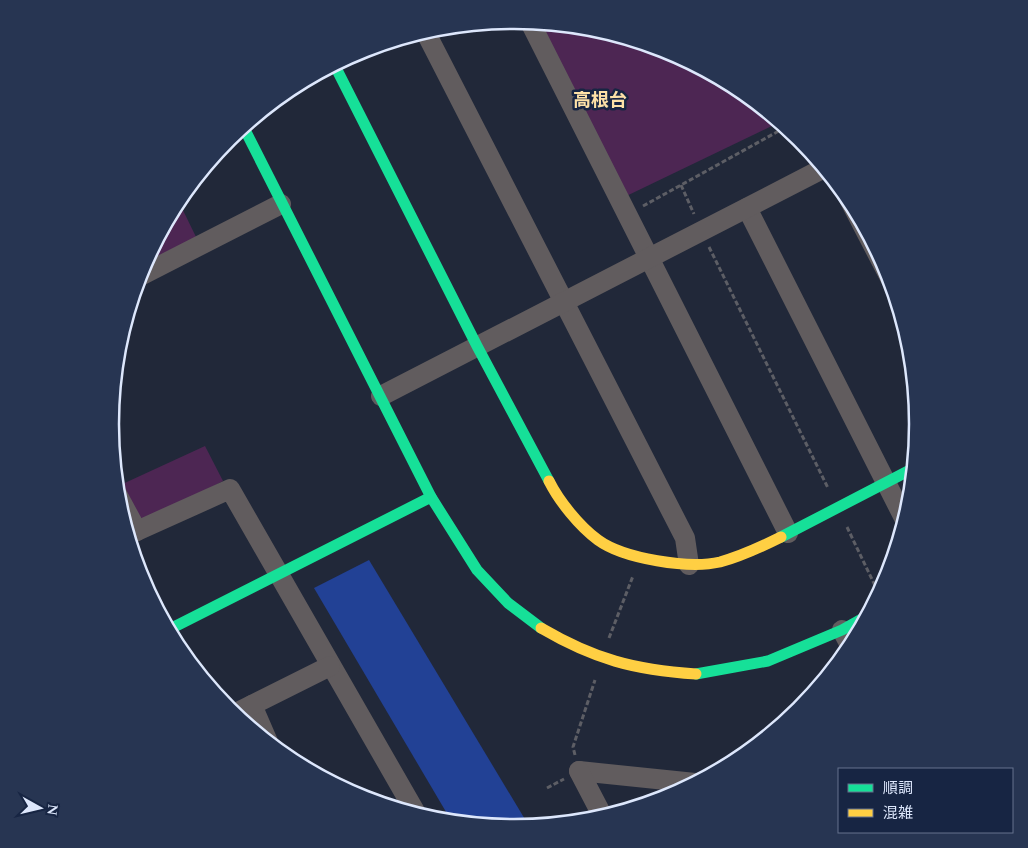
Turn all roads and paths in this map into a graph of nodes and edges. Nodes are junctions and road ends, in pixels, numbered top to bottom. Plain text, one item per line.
1 (534, 30) edge
2 (429, 38) edge
3 (337, 71) edge
4 (779, 131) edge
5 (247, 133) edge
6 (818, 171) edge
7 (681, 185) junction
8 (281, 204) junction
9 (746, 208) junction
10 (628, 215) junction
11 (701, 231) junction
12 (649, 258) junction
13 (150, 271) edge
14 (564, 302) junction
15 (477, 346) junction
16 (381, 396) junction
17 (906, 472) edge
18 (886, 483) junction
19 (431, 497) junction
20 (838, 507) junction
21 (900, 510) edge
22 (134, 532) edge
23 (788, 533) junction
24 (640, 557) junction
25 (689, 565) junction
26 (278, 574) junction
27 (875, 585) edge
28 (175, 627) edge
29 (846, 638) edge
30 (602, 658) junction
31 (330, 666) junction
32 (252, 705) junction
33 (242, 710) edge
34 (262, 729) edge
35 (579, 771) junction
36 (681, 782) edge
37 (412, 806) edge
38 (599, 810) edge

1 - 10 street
2 - 14 street
3 - 15 street
4 - 7 path
5 - 8 street
6 - 9 street
7 - 10 path
7 - 11 path
8 - 13 street
8 - 16 street
9 - 11 street
9 - 18 street
10 - 12 street
11 - 12 street
11 - 20 path
12 - 14 street
12 - 23 street
14 - 15 street
14 - 25 street
15 - 16 street
15 - 24 street
16 - 19 street
17 - 18 street
18 - 20 street
18 - 21 street
19 - 26 street
19 - 30 street
20 - 23 street
20 - 27 path
22 - 26 street
23 - 25 street
24 - 25 street
24 - 30 path
26 - 28 street
26 - 31 street
29 - 30 street
30 - 35 path
31 - 32 street
31 - 37 street
32 - 33 street
32 - 34 street
35 - 36 street
35 - 38 street

